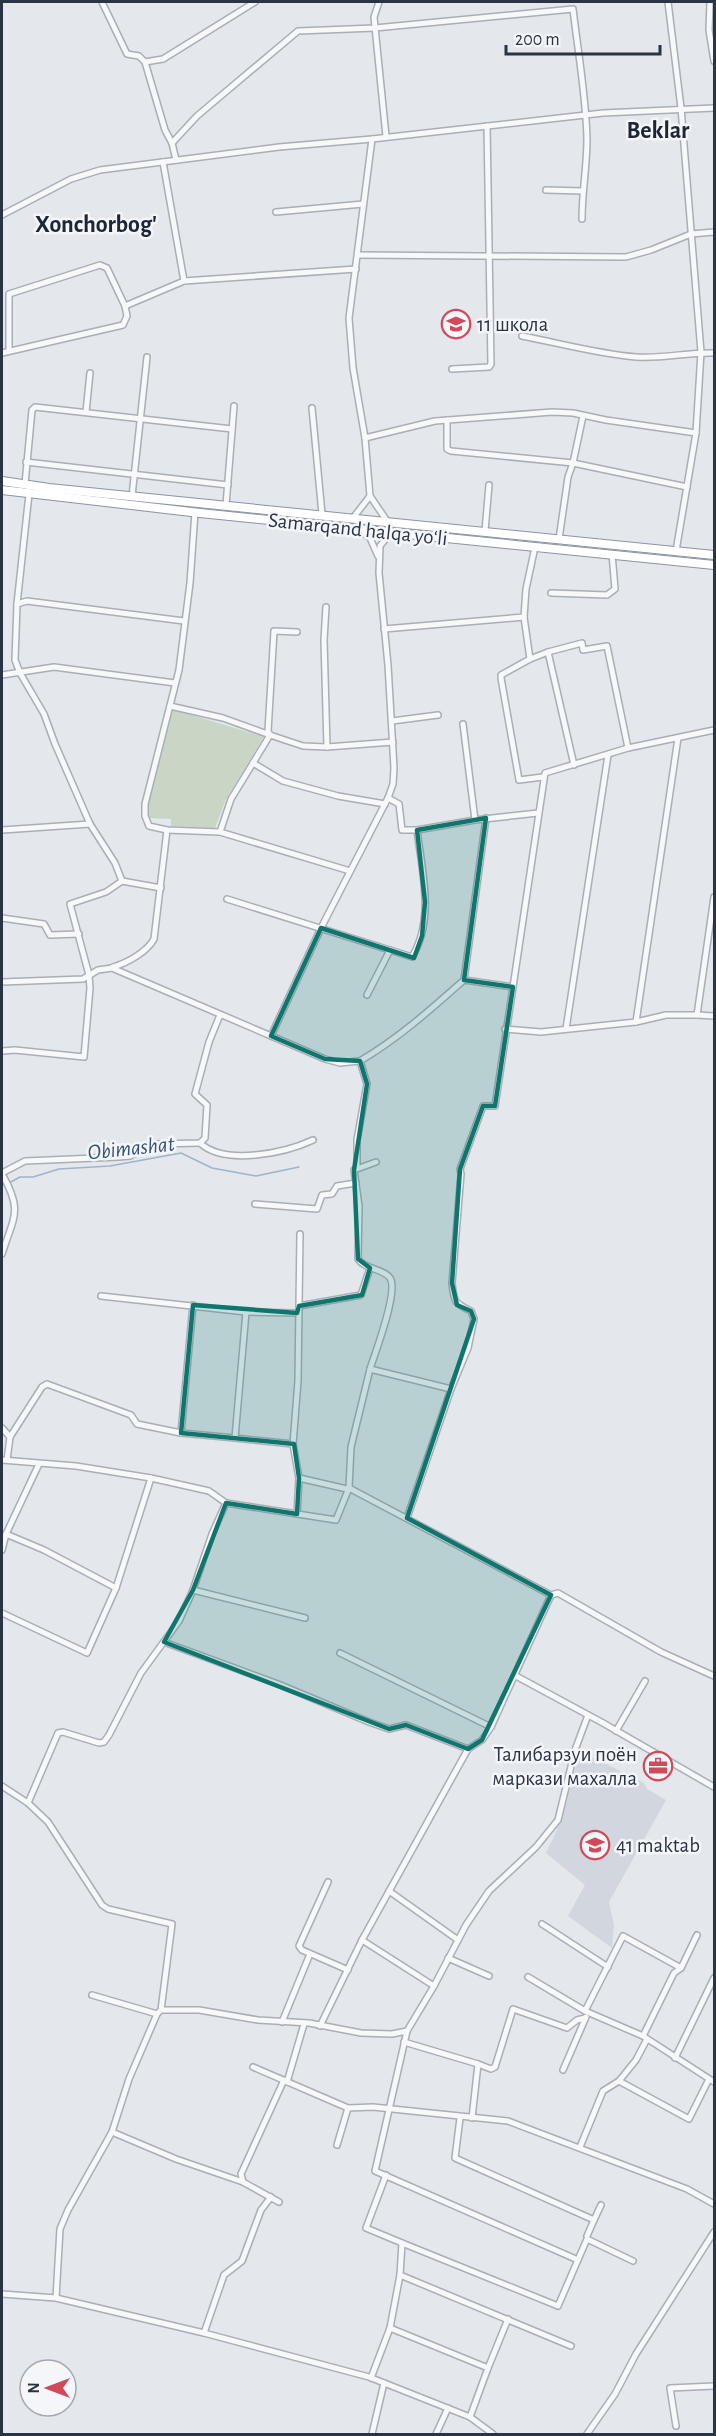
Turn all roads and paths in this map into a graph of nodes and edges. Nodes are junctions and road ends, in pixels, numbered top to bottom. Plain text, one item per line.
1 (104, 2) edge
2 (255, 2) edge
3 (379, 2) edge
4 (572, 2) edge
5 (668, 2) edge
6 (711, 2) edge
7 (573, 9) junction
8 (712, 22) edge
9 (375, 28) junction
10 (714, 61) edge
11 (145, 62) junction
12 (681, 108) junction
13 (714, 108) edge
14 (586, 115) junction
15 (487, 126) junction
16 (386, 136) junction
17 (372, 139) junction
18 (172, 143) junction
19 (176, 160) junction
20 (163, 162) junction
21 (546, 190) dead end
22 (582, 191) junction
23 (363, 204) junction
24 (276, 212) dead end
25 (2, 215) edge
26 (582, 219) dead end
27 (714, 232) edge
28 (691, 234) junction
29 (358, 255) junction
30 (490, 257) junction
31 (356, 270) junction
32 (184, 281) junction
33 (125, 306) junction
34 (522, 336) dead end
35 (9, 351) junction
36 (701, 352) junction
37 (2, 353) edge
38 (714, 353) edge
39 (147, 357) dead end
40 (452, 369) dead end
41 (90, 373) dead end
42 (234, 406) dead end
43 (312, 408) dead end
44 (86, 412) junction
45 (583, 416) junction
46 (140, 419) junction
47 (447, 420) junction
48 (232, 429) junction
49 (696, 433) junction
50 (365, 438) junction
51 (26, 462) junction
52 (573, 463) junction
53 (134, 474) junction
54 (2, 481) edge
55 (25, 484) junction
56 (228, 484) junction
57 (489, 485) dead end
58 (687, 487) junction
59 (2, 490) edge
60 (29, 494) junction
61 (132, 496) junction
62 (370, 496) junction
63 (226, 505) junction
64 (242, 507) junction
65 (195, 512) junction
66 (322, 514) junction
67 (241, 517) junction
68 (353, 518) junction
69 (387, 521) junction
70 (356, 529) junction
71 (483, 531) junction
72 (394, 533) junction
73 (559, 539) junction
74 (480, 541) junction
75 (535, 547) junction
76 (676, 551) junction
77 (612, 554) junction
78 (714, 555) edge
79 (379, 561) junction
80 (714, 565) edge
81 (551, 593) dead end
82 (17, 604) junction
83 (326, 607) dead end
84 (524, 618) junction
85 (184, 621) junction
86 (384, 628) junction
87 (297, 632) dead end
88 (548, 652) junction
89 (530, 659) junction
90 (20, 673) junction
91 (2, 675) edge
92 (175, 683) junction
93 (170, 706) junction
94 (438, 715) dead end
95 (392, 721) junction
96 (463, 724) dead end
97 (714, 730) edge
98 (270, 735) junction
99 (678, 738) junction
100 (393, 742) junction
101 (327, 747) junction
102 (628, 748) junction
103 (608, 755) junction
104 (253, 763) junction
105 (574, 765) junction
106 (543, 777) junction
107 (388, 798) junction
108 (385, 804) junction
109 (538, 813) junction
110 (486, 818) junction
111 (476, 820) junction
112 (90, 824) junction
113 (2, 830) edge
114 (167, 830) junction
115 (417, 830) junction
116 (220, 832) junction
117 (350, 871) junction
118 (122, 880) junction
119 (161, 888) junction
120 (714, 897) edge
121 (227, 898) dead end
122 (2, 918) edge
123 (321, 928) junction
124 (79, 934) junction
125 (390, 950) junction
126 (112, 968) junction
127 (89, 975) junction
128 (464, 980) junction
129 (2, 982) edge
130 (513, 987) junction
131 (367, 995) dead end
132 (220, 1015) junction
133 (697, 1015) junction
134 (714, 1016) edge
135 (636, 1023) junction
136 (505, 1029) junction
137 (566, 1029) junction
138 (271, 1036) junction
139 (2, 1051) edge
140 (360, 1061) junction
141 (313, 1140) dead end
142 (200, 1143) junction
143 (376, 1162) dead end
144 (357, 1167) junction
145 (2, 1174) edge
146 (356, 1184) junction
147 (255, 1204) dead end
148 (300, 1234) dead end
149 (2, 1254) edge
150 (370, 1268) junction
151 (101, 1296) dead end
152 (193, 1305) junction
153 (299, 1306) junction
154 (246, 1312) junction
155 (297, 1313) junction
156 (370, 1370) junction
157 (451, 1389) junction
158 (2, 1428) edge
159 (181, 1433) junction
160 (10, 1437) junction
161 (235, 1438) junction
162 (294, 1444) junction
163 (4, 1460) edge
164 (39, 1464) junction
165 (151, 1478) junction
166 (299, 1478) junction
167 (348, 1489) junction
168 (226, 1503) junction
169 (297, 1514) junction
170 (407, 1518) junction
171 (6, 1534) junction
172 (2, 1550) edge
173 (116, 1588) junction
174 (194, 1590) junction
175 (551, 1595) junction
176 (2, 1613) edge
177 (304, 1618) dead end
178 (164, 1642) junction
179 (340, 1653) dead end
180 (516, 1676) junction
181 (714, 1677) edge
182 (645, 1682) dead end
183 (588, 1714) junction
184 (491, 1727) junction
185 (616, 1731) junction
186 (468, 1749) junction
187 (2, 1786) edge
188 (714, 1787) edge
189 (28, 1803) junction
190 (328, 1882) dead end
191 (389, 1891) junction
192 (542, 1923) dead end
193 (697, 1935) dead end
194 (362, 1940) junction
195 (458, 1940) junction
196 (310, 1954) junction
197 (448, 1958) junction
198 (608, 1967) junction
199 (681, 1968) junction
200 (348, 1970) junction
201 (489, 1976) dead end
202 (528, 1977) dead end
203 (714, 1978) edge
204 (434, 1986) junction
205 (92, 1995) dead end
206 (159, 2012) junction
207 (586, 2014) junction
208 (282, 2022) junction
209 (304, 2025) junction
210 (320, 2026) junction
211 (407, 2031) junction
212 (645, 2038) junction
213 (404, 2042) junction
214 (675, 2058) junction
215 (478, 2064) junction
216 (253, 2067) dead end
217 (563, 2070) dead end
218 (285, 2081) junction
219 (619, 2081) junction
220 (712, 2081) edge
221 (348, 2108) junction
222 (389, 2110) junction
223 (460, 2118) junction
224 (471, 2118) junction
225 (112, 2132) junction
226 (337, 2145) dead end
227 (580, 2147) junction
228 (386, 2175) junction
229 (243, 2182) junction
230 (271, 2197) junction
231 (279, 2202) dead end
232 (714, 2204) edge
233 (601, 2205) dead end
234 (594, 2220) junction
235 (714, 2232) edge
236 (587, 2236) dead end
237 (402, 2243) junction
238 (578, 2260) junction
239 (633, 2261) dead end
240 (400, 2275) junction
241 (2, 2294) edge
242 (56, 2298) junction
243 (508, 2319) junction
244 (390, 2328) junction
245 (204, 2333) junction
246 (571, 2346) dead end
247 (488, 2368) junction
248 (371, 2378) junction
249 (384, 2383) junction
250 (714, 2386) edge
251 (448, 2408) junction
252 (470, 2417) junction
253 (676, 2426) dead end
254 (372, 2434) edge
255 (436, 2434) edge
256 (493, 2434) edge
257 (587, 2434) edge

1 - 11 street
2 - 11 street
3 - 9 street
4 - 7 street
5 - 12 street
6 - 8 street
7 - 9 street
7 - 14 street
8 - 10 street
9 - 16 street
9 - 18 street
11 - 18 street
12 - 13 street
12 - 14 street
12 - 28 street
14 - 15 street
14 - 22 street
15 - 16 street
15 - 30 street
16 - 17 street
17 - 19 street
17 - 23 street
18 - 19 street
19 - 20 street
20 - 25 street
20 - 32 street
21 - 22 street
22 - 26 street
23 - 24 street
23 - 29 street
27 - 28 street
28 - 30 street
28 - 36 street
29 - 30 street
29 - 31 street
30 - 40 street
31 - 32 street
31 - 50 street
32 - 33 street
33 - 35 street
33 - 35 street
34 - 36 street
35 - 37 street
36 - 38 street
36 - 49 street
39 - 46 street
41 - 44 street
42 - 48 street
43 - 66 street
44 - 46 street
44 - 51 street
45 - 47 street
45 - 49 street
45 - 52 street
46 - 48 street
46 - 53 street
47 - 50 street
47 - 52 street
48 - 56 street
49 - 58 street
50 - 62 street
51 - 53 street
51 - 55 street
52 - 58 street
52 - 73 street
53 - 56 street
53 - 61 street
54 - 55 highway, Samarqand halqa yoʻli
55 - 61 highway, Samarqand halqa yoʻli
56 - 63 street
57 - 71 street
58 - 76 street
59 - 60 highway, Samarqand halqa yoʻli
60 - 65 highway, Samarqand halqa yoʻli
60 - 82 street
61 - 63 highway, Samarqand halqa yoʻli
62 - 68 street
62 - 69 street
63 - 64 highway, Samarqand halqa yoʻli
64 - 66 highway, Samarqand halqa yoʻli
64 - 67 highway
65 - 67 highway, Samarqand halqa yoʻli
65 - 85 street
66 - 68 highway, Samarqand halqa yoʻli
67 - 70 highway, Samarqand halqa yoʻli
68 - 69 highway, Samarqand halqa yoʻli
69 - 71 highway, Samarqand halqa yoʻli
70 - 72 highway, Samarqand halqa yoʻli
70 - 79 street
71 - 73 highway, Samarqand halqa yoʻli
71 - 74 highway
72 - 74 highway, Samarqand halqa yoʻli
72 - 79 street
73 - 76 highway, Samarqand halqa yoʻli
74 - 75 highway, Samarqand halqa yoʻli
75 - 77 highway, Samarqand halqa yoʻli
75 - 84 street
76 - 78 highway, Samarqand halqa yoʻli
77 - 80 highway, Samarqand halqa yoʻli
77 - 81 street
79 - 86 street
82 - 85 street
82 - 90 street
83 - 101 street
84 - 86 street
84 - 89 street
85 - 92 street
86 - 95 street
87 - 98 street
88 - 89 street
88 - 102 street
88 - 105 street
89 - 106 street
90 - 91 street
90 - 92 street
90 - 112 street
92 - 93 street
93 - 98 street
93 - 114 street
94 - 95 street
95 - 100 street
96 - 111 street
97 - 99 street
98 - 101 street
98 - 104 street
99 - 102 street
99 - 135 street
100 - 101 street
100 - 107 street
102 - 103 street
103 - 105 street
103 - 137 street
104 - 108 street
104 - 116 street
105 - 106 street
106 - 109 street
107 - 108 street
107 - 115 street
108 - 117 street
109 - 110 street
109 - 130 street
110 - 111 street
110 - 128 street
111 - 115 street
112 - 113 street
112 - 118 street
114 - 116 street
114 - 119 street
115 - 125 street
116 - 117 street
117 - 123 street
118 - 119 street
118 - 124 street
119 - 126 street
120 - 133 street
121 - 123 street
122 - 124 street
123 - 125 street
123 - 138 street
124 - 127 street
125 - 131 street
126 - 127 street
126 - 132 street
127 - 129 street
127 - 139 street
128 - 130 street
128 - 140 street
130 - 136 street
132 - 138 street
132 - 142 street
133 - 134 street
133 - 135 street
135 - 137 street
136 - 137 street
136 - 157 street
138 - 140 street
140 - 144 street
141 - 142 street
142 - 145 street
143 - 144 street
144 - 146 street
145 - 149 street
146 - 147 street
146 - 150 street
148 - 153 street
150 - 153 street
150 - 156 street
151 - 152 street
152 - 154 street
152 - 159 street
153 - 155 street
154 - 155 street
154 - 161 street
155 - 162 street
156 - 157 street
156 - 167 street
157 - 170 street
158 - 160 street
159 - 160 street
159 - 161 street
160 - 163 street
161 - 162 street
162 - 166 street
163 - 164 street
164 - 165 street
164 - 171 street
165 - 168 street
165 - 173 street
166 - 167 street
166 - 169 street
167 - 169 street
167 - 170 street
168 - 169 street
168 - 174 street
170 - 175 street
171 - 172 street
171 - 173 street
173 - 176 street
174 - 177 street
174 - 178 street
175 - 180 street
175 - 181 street
178 - 186 street
178 - 189 street
179 - 184 street
180 - 183 street
180 - 184 street
182 - 185 street
183 - 185 street
183 - 195 street
184 - 186 street
185 - 188 street
186 - 191 street
187 - 189 street
189 - 206 street
190 - 196 street
191 - 194 street
191 - 195 street
192 - 198 street
193 - 199 street
194 - 200 street
194 - 204 street
195 - 197 street
196 - 200 street
196 - 208 street
197 - 201 street
197 - 204 street
198 - 199 street
198 - 207 street
199 - 212 street
200 - 210 street
202 - 207 street
203 - 214 street
204 - 211 street
205 - 206 street
206 - 208 street
206 - 225 street
207 - 212 street
207 - 215 street
207 - 217 street
208 - 209 street
209 - 210 street
209 - 218 street
210 - 211 street
211 - 213 street
212 - 214 street
212 - 219 street
213 - 215 street
213 - 222 street
214 - 220 street
215 - 224 street
216 - 218 street
218 - 221 street
218 - 229 street
219 - 220 street
219 - 227 street
221 - 222 street
221 - 226 street
222 - 223 street
222 - 228 street
223 - 224 street
223 - 234 street
224 - 227 street
225 - 229 street
225 - 242 street
227 - 232 street
228 - 237 street
228 - 238 street
229 - 230 street
230 - 231 street
230 - 245 street
233 - 234 street
234 - 236 street
235 - 257 street
237 - 238 street
237 - 240 street
238 - 239 street
240 - 243 street
240 - 244 street
241 - 242 street
242 - 245 street
243 - 246 street
243 - 247 street
244 - 247 street
244 - 248 street
245 - 248 street
247 - 252 street
248 - 249 street
249 - 251 street
249 - 254 street
250 - 253 street
251 - 252 street
251 - 255 street
252 - 256 street

